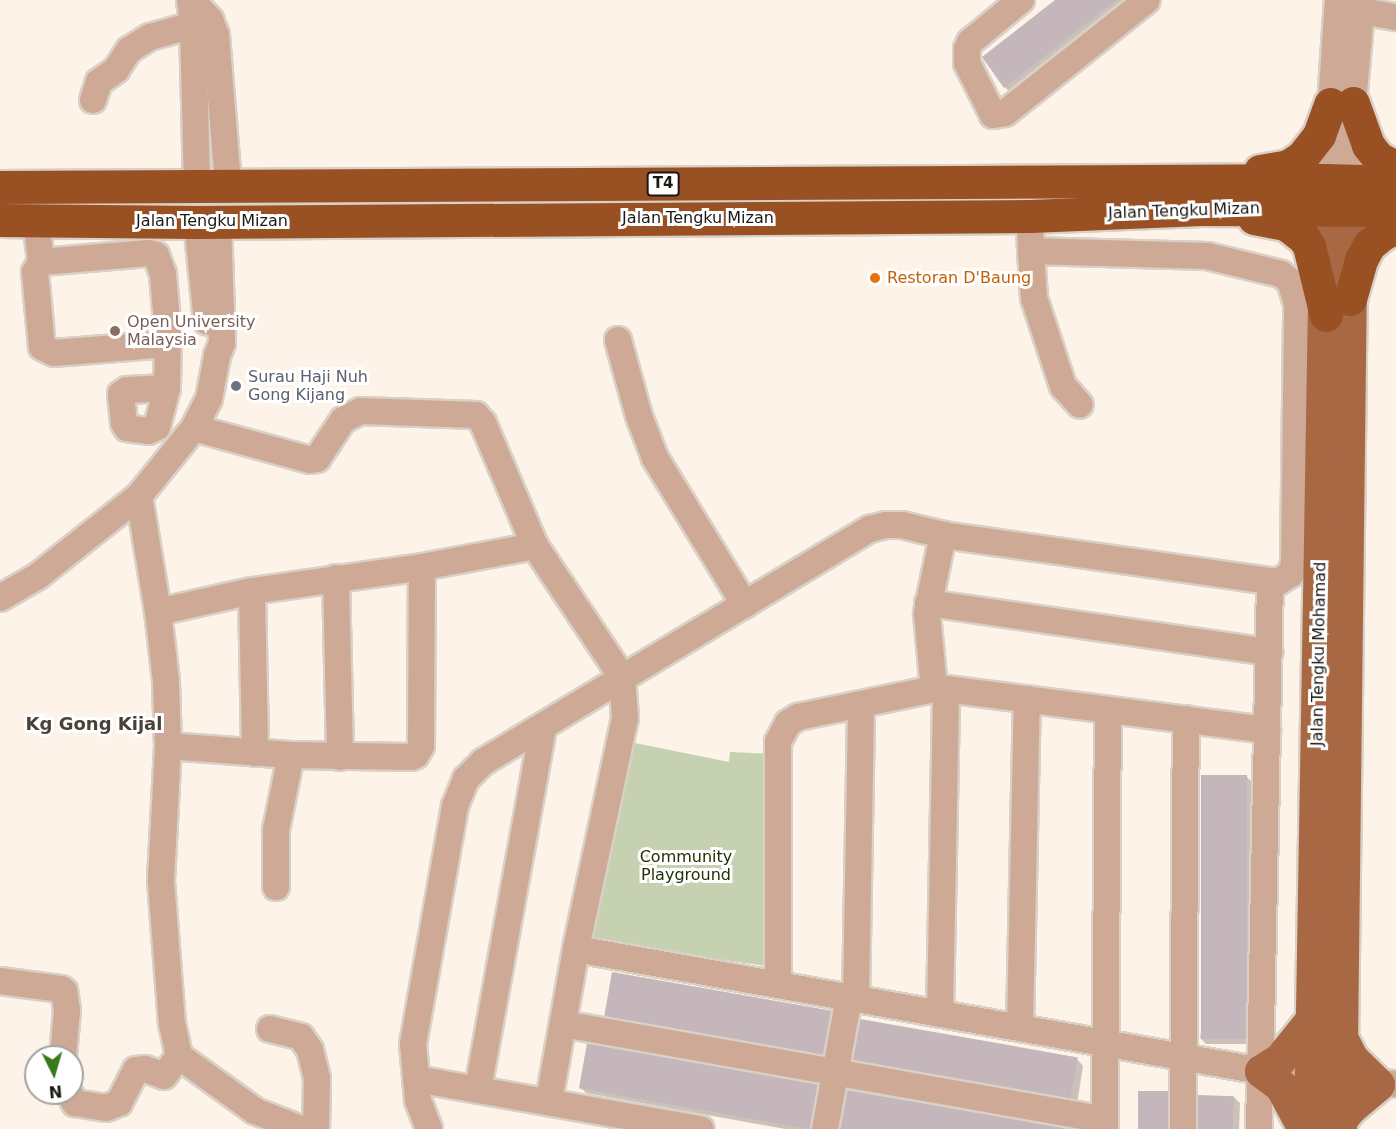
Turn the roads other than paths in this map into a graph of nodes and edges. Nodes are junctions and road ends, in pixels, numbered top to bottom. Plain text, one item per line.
1 (1021, 0) edge
2 (1147, 0) edge
3 (1354, 4) edge
4 (196, 11) edge
5 (1396, 17) edge
6 (93, 100) dead end
7 (1342, 103) junction
8 (1396, 167) edge
9 (1396, 182) edge
10 (0, 186) edge
11 (212, 186) junction
12 (1339, 194) junction
13 (1202, 196) junction
14 (1396, 210) edge
15 (1030, 216) junction
16 (0, 220) edge
17 (36, 220) junction
18 (208, 221) junction
19 (1396, 228) edge
20 (1031, 251) junction
21 (41, 262) junction
22 (1338, 307) junction
23 (618, 340) dead end
24 (168, 344) junction
25 (167, 388) dead end
26 (1080, 405) dead end
27 (194, 428) junction
28 (139, 496) junction
29 (943, 535) junction
30 (535, 546) junction
31 (422, 567) junction
32 (336, 578) junction
33 (1270, 581) junction
34 (252, 591) junction
35 (0, 598) edge
36 (928, 603) junction
37 (745, 605) junction
38 (158, 612) junction
39 (1269, 652) junction
40 (622, 677) junction
41 (940, 689) junction
42 (1027, 699) junction
43 (861, 705) junction
44 (1108, 710) junction
45 (1185, 719) junction
46 (543, 728) junction
47 (1267, 730) junction
48 (168, 746) junction
49 (255, 753) junction
50 (291, 755) junction
51 (340, 757) junction
52 (276, 887) dead end
53 (576, 949) junction
54 (0, 981) edge
55 (778, 984) junction
56 (852, 998) junction
57 (940, 1013) junction
58 (1312, 1019) junction
59 (563, 1024) junction
60 (1020, 1027) junction
61 (270, 1029) dead end
62 (1342, 1039) junction
63 (1106, 1043) junction
64 (64, 1045) edge
65 (178, 1056) junction
66 (1184, 1057) junction
67 (1261, 1071) junction
68 (835, 1072) junction
69 (416, 1079) junction
70 (1326, 1080) junction
71 (1387, 1084) edge
72 (478, 1089) junction
73 (549, 1101) junction
74 (84, 1104) edge
75 (631, 1123) edge
76 (420, 1125) edge
77 (1105, 1125) edge
78 (1330, 1126) edge
79 (301, 1129) edge
80 (316, 1129) edge
81 (701, 1129) edge
82 (825, 1129) edge
83 (1183, 1129) edge
84 (1259, 1129) edge
85 (1304, 1129) edge

1 - 2 street
3 - 5 street
3 - 7 street
4 - 6 street
4 - 11 street
7 - 8 highway
7 - 12 street
7 - 13 highway
9 - 12 highway, Jalan Tengku Mizan / T4
10 - 11 highway, Jalan Tengku Mizan / T4
11 - 13 highway, Jalan Tengku Mizan / T4
12 - 13 highway, Jalan Tengku Mizan / T4
12 - 14 highway, Jalan Tengku Mizan / T4
12 - 22 main road, Jalan Tengku Mohamad
13 - 15 highway, Jalan Tengku Mizan / T4
13 - 22 highway
15 - 18 highway, Jalan Tengku Mizan / T4
15 - 20 street
16 - 17 highway, Jalan Tengku Mizan / T4
17 - 18 highway, Jalan Tengku Mizan / T4
17 - 21 street
18 - 27 street
19 - 22 highway
20 - 26 street
20 - 33 street
21 - 24 street
21 - 24 street
22 - 58 main road, Jalan Tengku Mohamad
22 - 62 main road, Jalan Tengku Mohamad
23 - 37 street
24 - 25 street
27 - 28 street
27 - 30 street
28 - 35 street
28 - 38 street
29 - 33 street
29 - 36 street
29 - 37 street
30 - 31 street
30 - 40 street
31 - 32 street
31 - 51 street
32 - 34 street
32 - 51 street
33 - 39 street
34 - 38 street
34 - 49 street
36 - 39 street
36 - 41 street
37 - 40 street
38 - 48 street
39 - 47 street
40 - 46 street
40 - 53 street
41 - 42 street
41 - 43 street
41 - 57 street
42 - 44 street
42 - 60 street
43 - 55 street
43 - 56 street
44 - 45 street
44 - 63 street
45 - 47 street
45 - 66 street
46 - 69 street
46 - 72 street
47 - 67 street
48 - 49 street
48 - 65 street
49 - 50 street
50 - 51 street
50 - 52 street
53 - 55 street
53 - 59 street
54 - 64 street
55 - 56 street
56 - 57 street
56 - 68 street
57 - 60 street
58 - 67 main road
58 - 70 main road, Jalan Tengku Mohamad
59 - 68 street
59 - 73 street
60 - 63 street
61 - 80 street
62 - 70 main road, Jalan Tengku Mohamad
62 - 71 main road
63 - 66 street
63 - 77 street
65 - 74 street
65 - 79 street
66 - 67 street
66 - 83 street
67 - 70 street
67 - 84 street
67 - 85 main road
68 - 77 street
68 - 82 street
69 - 72 street
69 - 76 street
70 - 71 street
70 - 78 main road, Jalan Tengku Mohamad
71 - 78 main road
72 - 73 street
73 - 75 street
75 - 81 street

